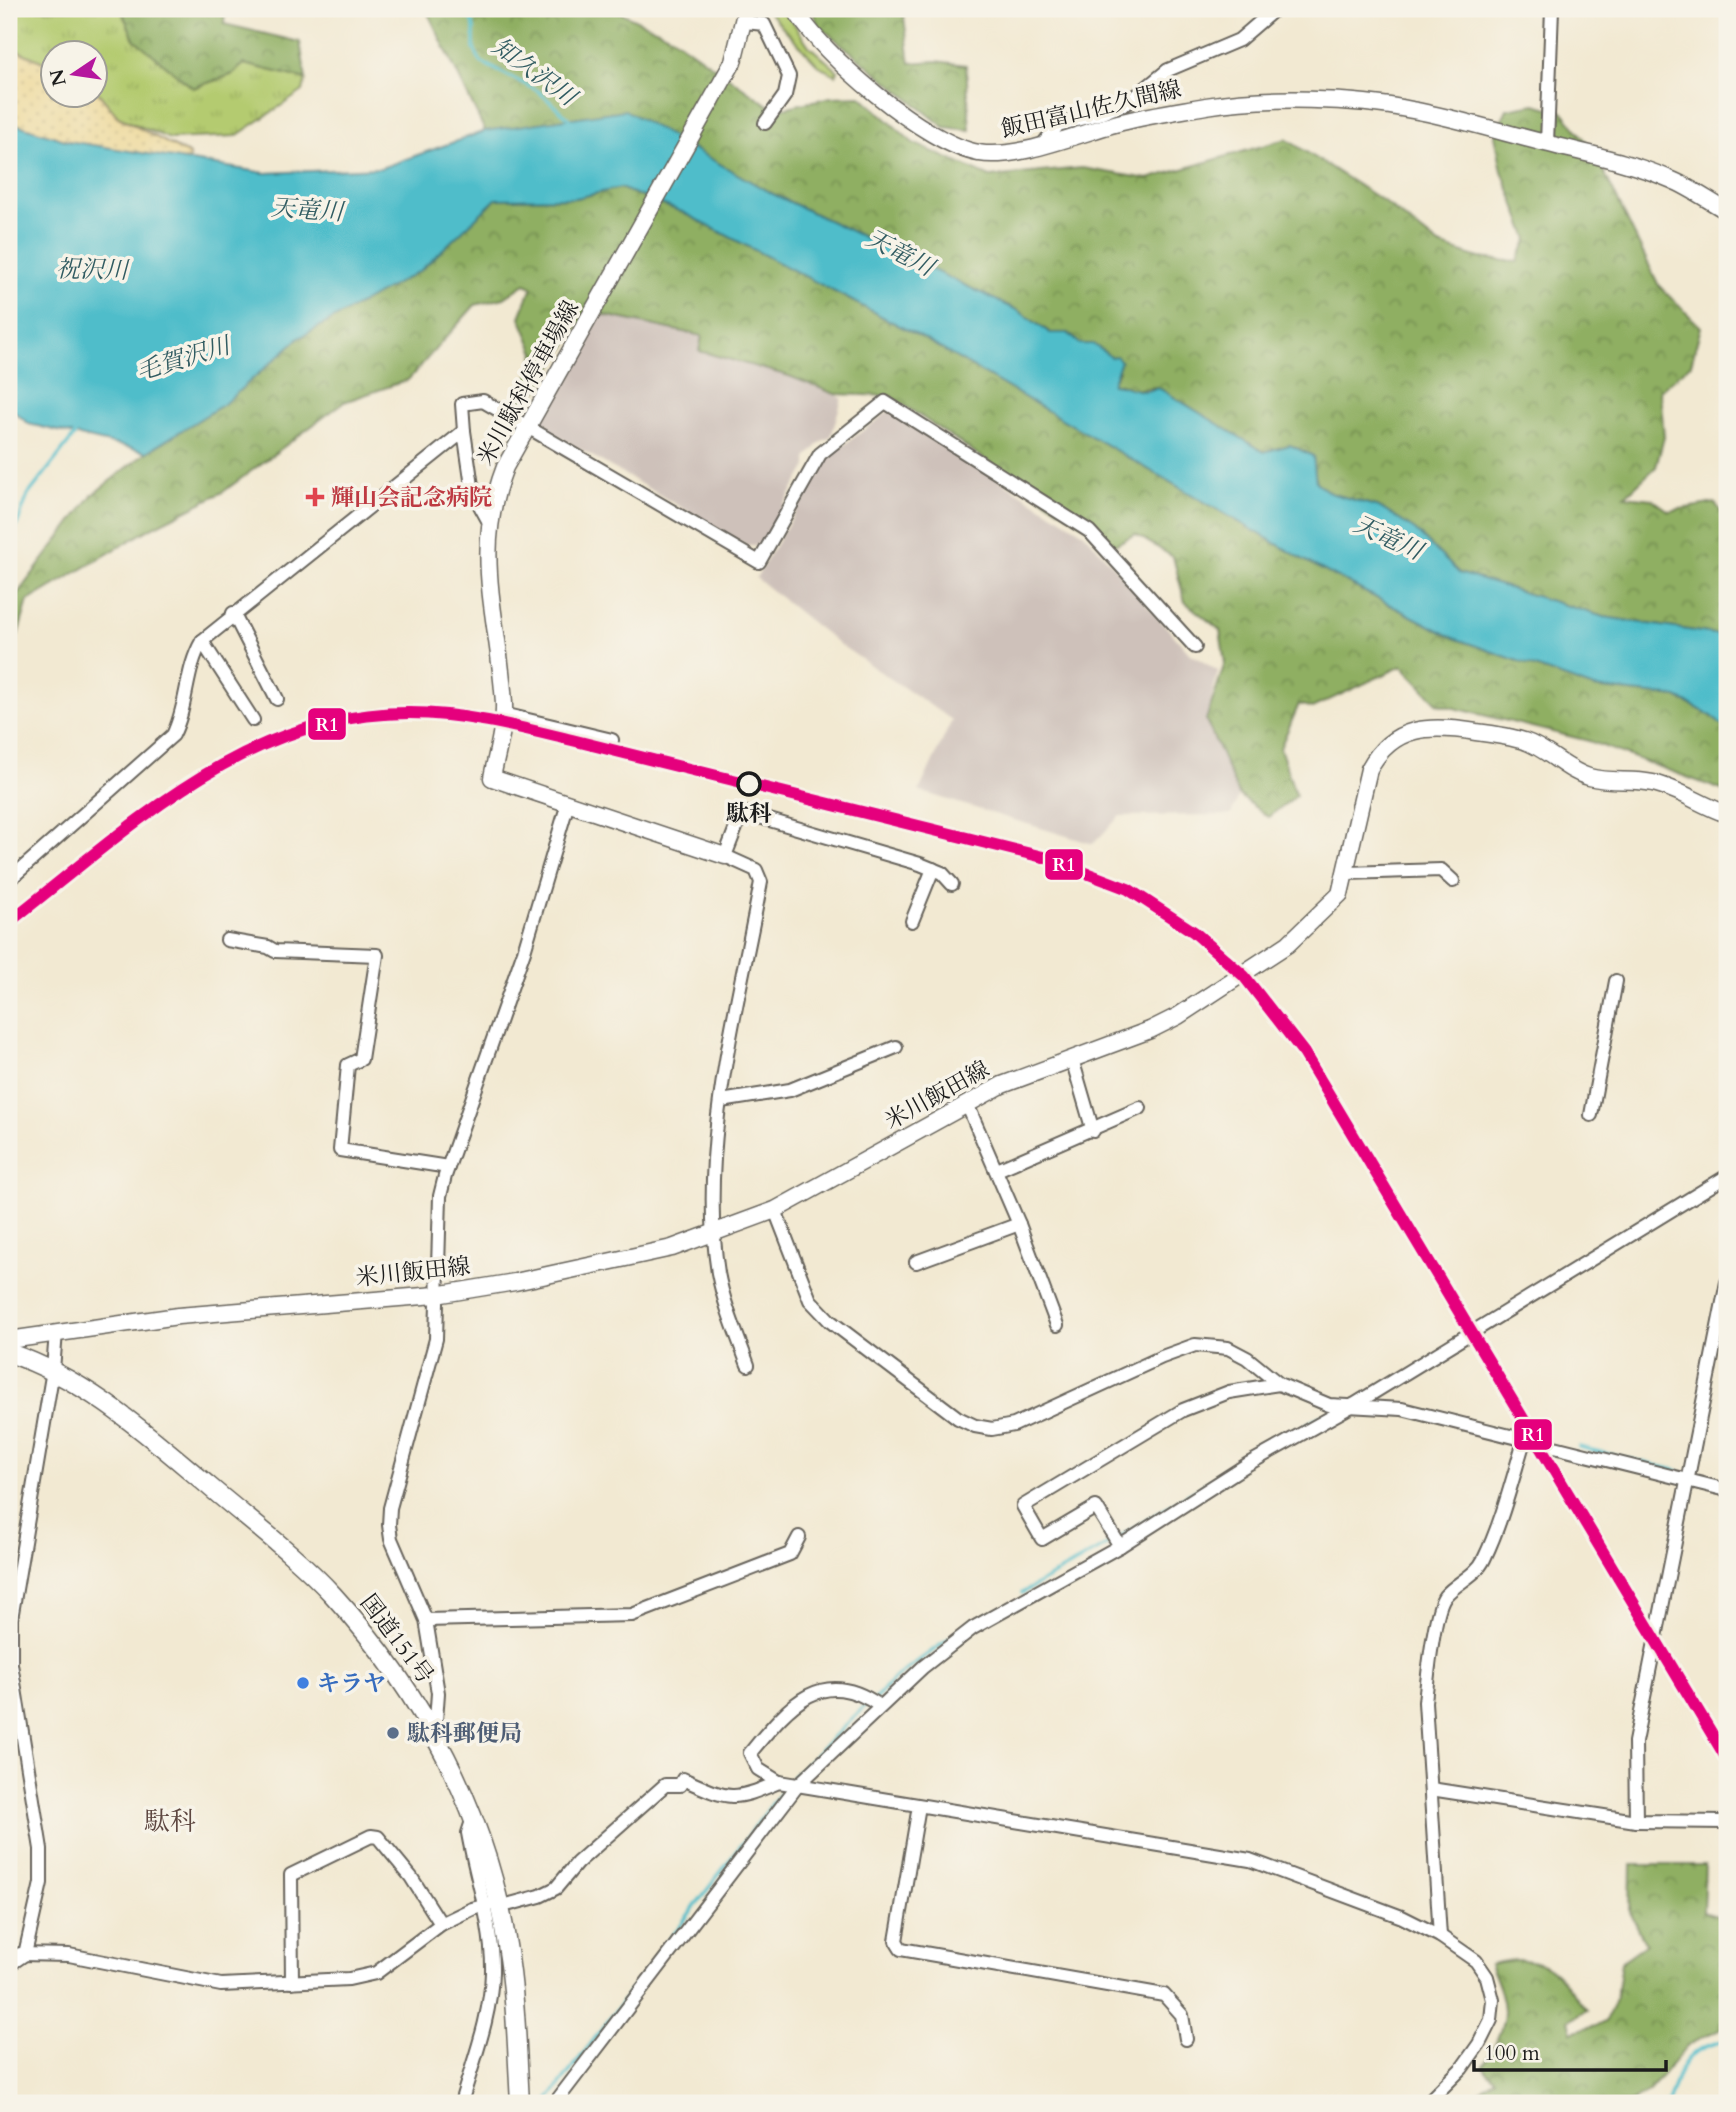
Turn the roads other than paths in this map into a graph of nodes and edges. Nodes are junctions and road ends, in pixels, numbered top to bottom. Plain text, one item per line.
1 (795, 9) edge
2 (1275, 9) edge
3 (1552, 9) edge
4 (746, 15) edge
5 (765, 123) dead end
6 (1044, 143) junction
7 (1547, 143) junction
8 (1727, 211) edge
9 (529, 426) junction
10 (464, 431) junction
11 (489, 522) junction
12 (233, 614) junction
13 (202, 641) junction
14 (1195, 647) dead end
15 (277, 699) dead end
16 (503, 714) junction
17 (253, 720) dead end
18 (612, 740) dead end
19 (568, 803) junction
20 (1727, 814) edge
21 (725, 856) junction
22 (933, 869) junction
23 (1347, 873) junction
24 (9, 880) edge
25 (1453, 881) dead end
26 (952, 884) dead end
27 (912, 921) dead end
28 (227, 940) dead end
29 (1616, 981) dead end
30 (896, 1047) dead end
31 (1073, 1059) junction
32 (721, 1101) junction
33 (967, 1104) junction
34 (1140, 1108) dead end
35 (1591, 1115) dead end
36 (1093, 1131) junction
37 (447, 1167) junction
38 (997, 1170) junction
39 (1727, 1176) edge
40 (775, 1210) junction
41 (1019, 1224) junction
42 (714, 1234) junction
43 (916, 1262) dead end
44 (1727, 1282) edge
45 (436, 1295) junction
46 (1723, 1324) edge
47 (1057, 1325) dead end
48 (56, 1332) junction
49 (9, 1340) edge
50 (9, 1353) edge
51 (748, 1365) dead end
52 (53, 1370) junction
53 (1279, 1384) junction
54 (1355, 1404) junction
55 (1524, 1441) junction
56 (1687, 1481) junction
57 (1727, 1488) edge
58 (799, 1537) dead end
59 (1120, 1546) junction
60 (426, 1620) junction
61 (880, 1706) junction
62 (435, 1734) junction
63 (779, 1782) junction
64 (798, 1784) junction
65 (1431, 1789) junction
66 (919, 1806) junction
67 (1636, 1821) junction
68 (1727, 1822) edge
69 (493, 1905) junction
70 (441, 1924) junction
71 (1440, 1936) junction
72 (25, 1954) junction
73 (9, 1956) edge
74 (9, 1965) edge
75 (292, 1982) junction
76 (1186, 2039) dead end
77 (461, 2103) edge
78 (520, 2103) edge
79 (555, 2103) edge
80 (1427, 2103) edge

1 - 6 main road, 飯田富山佐久間線
2 - 6 street
3 - 7 street
4 - 5 street
4 - 9 main road, 米川駄科停車場線
6 - 7 main road, 飯田富山佐久間線
7 - 8 main road, 飯田富山佐久間線
9 - 10 street
9 - 11 main road, 米川駄科停車場線
9 - 14 street
10 - 11 street
10 - 12 street
11 - 16 main road, 米川駄科停車場線
12 - 13 street
12 - 15 street
13 - 17 street
13 - 24 street
16 - 18 street
16 - 19 main road, 米川駄科停車場線
19 - 21 main road, 米川駄科停車場線
19 - 37 street
20 - 23 main road, 米川飯田線
21 - 22 street
21 - 32 street
22 - 26 street
22 - 27 street
23 - 25 street
23 - 31 main road, 米川飯田線
28 - 37 street
29 - 35 street
30 - 32 street
31 - 33 main road, 米川飯田線
31 - 36 street
32 - 42 street
33 - 38 street
33 - 40 main road, 米川飯田線
34 - 36 street
36 - 38 street
37 - 45 street
38 - 41 street
39 - 54 street
40 - 42 main road, 米川飯田線
40 - 53 street
41 - 43 street
41 - 47 street
42 - 45 main road, 米川飯田線
42 - 51 street
44 - 46 street
45 - 48 main road, 米川飯田線
45 - 60 street
46 - 56 street
48 - 49 main road, 米川飯田線
48 - 52 street
50 - 52 highway, 国道151号
52 - 62 highway, 国道151号
52 - 72 street
53 - 54 street
53 - 59 street
54 - 55 street
54 - 59 street
55 - 56 street
55 - 65 street
56 - 57 street
56 - 67 street
58 - 60 street
59 - 61 street
60 - 62 street
61 - 63 street
61 - 64 street
62 - 69 highway, 国道151号
63 - 64 street
63 - 69 street
64 - 66 street
64 - 79 street
65 - 67 street
65 - 71 street
66 - 71 street
66 - 76 street
67 - 68 street
69 - 70 street
69 - 77 street
69 - 78 highway, 国道151号
70 - 75 street
70 - 75 street
71 - 80 street
72 - 73 street
72 - 74 street
72 - 75 street

